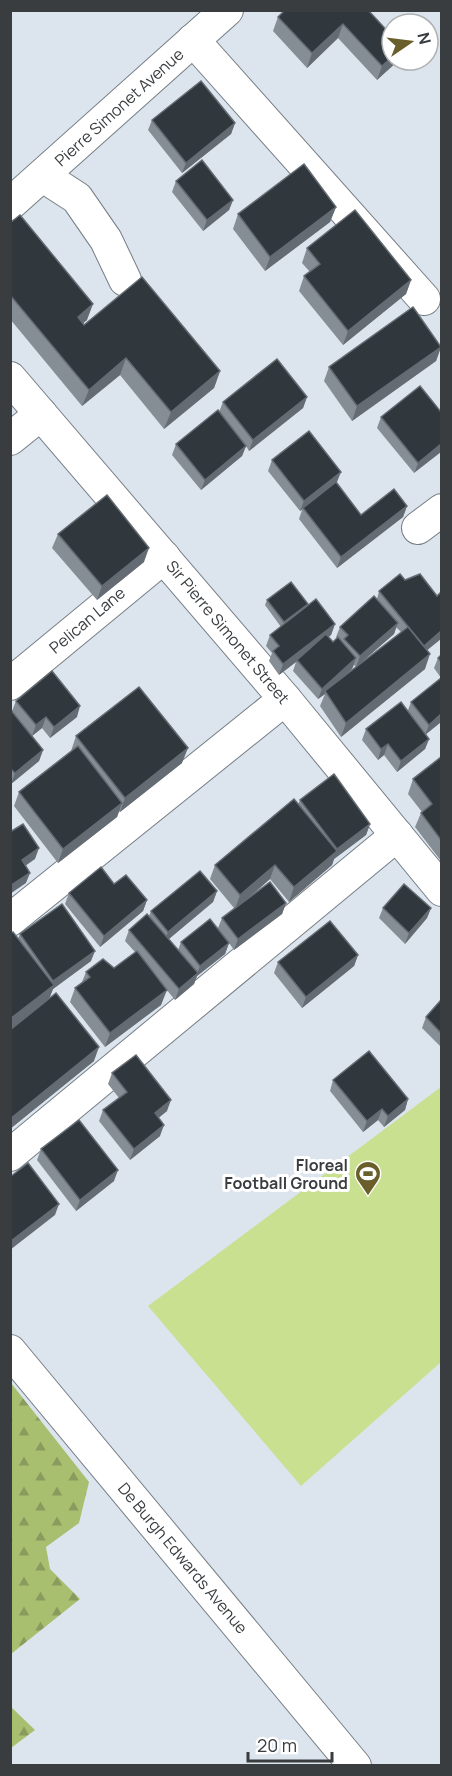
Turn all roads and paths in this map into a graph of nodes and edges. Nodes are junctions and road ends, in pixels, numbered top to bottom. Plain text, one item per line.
1 (227, 10) edge
2 (193, 40) junction
3 (43, 176) junction
4 (10, 204) edge
5 (125, 280) dead end
6 (424, 299) dead end
7 (10, 378) edge
8 (41, 414) junction
9 (10, 439) edge
10 (164, 557) junction
11 (10, 684) edge
12 (285, 699) junction
13 (397, 835) junction
14 (441, 890) edge
15 (10, 920) edge
16 (10, 1155) edge
17 (10, 1351) edge
18 (356, 1766) edge

1 - 2 street, Pierre Simonet Avenue
2 - 3 street, Pierre Simonet Avenue
2 - 6 street
3 - 4 street, Pierre Simonet Avenue
3 - 5 street
7 - 8 street, Sir Pierre Simonet Street
8 - 9 street
8 - 10 street, Sir Pierre Simonet Street
10 - 11 street, Pelican Lane
10 - 12 street, Sir Pierre Simonet Street
12 - 13 street, Sir Pierre Simonet Street
12 - 15 street
13 - 14 street, Sir Pierre Simonet Street
13 - 16 street
17 - 18 street, De Burgh Edwards Avenue

